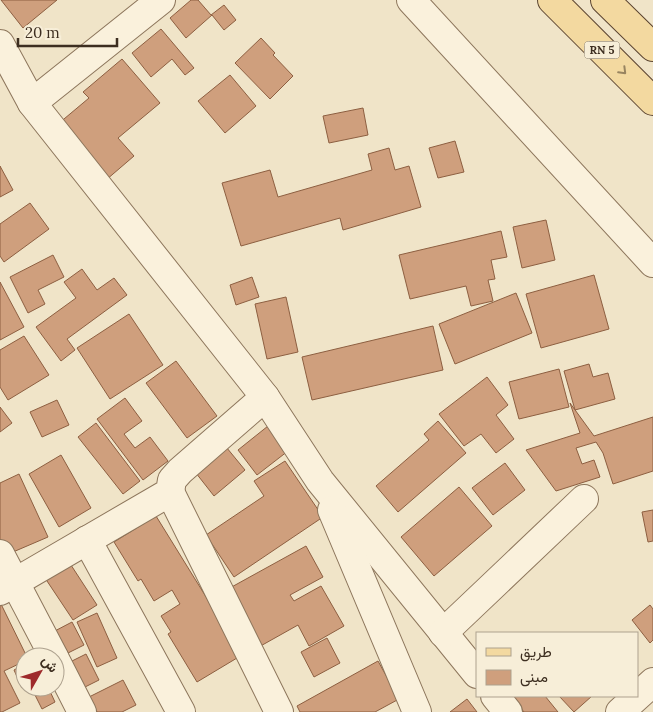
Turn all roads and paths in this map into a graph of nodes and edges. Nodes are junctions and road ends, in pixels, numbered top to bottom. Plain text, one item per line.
1 (161, 0) edge
2 (411, 0) edge
3 (552, 0) edge
4 (605, 0) edge
5 (0, 44) edge
6 (653, 47) edge
7 (653, 101) edge
8 (32, 103) junction
9 (653, 263) edge
10 (265, 397) junction
11 (320, 481) junction
12 (170, 492) junction
13 (584, 499) dead end
14 (88, 540) junction
15 (0, 554) edge
16 (7, 587) edge
17 (443, 634) junction
18 (47, 647) edge
19 (476, 673) edge
20 (65, 679) edge
21 (653, 682) edge
22 (638, 696) edge
23 (496, 697) edge
24 (636, 697) edge
25 (82, 712) edge
26 (181, 712) edge
27 (279, 712) edge
28 (417, 712) edge
29 (508, 712) edge
30 (620, 712) edge

1 - 8 street
2 - 9 street
3 -> 7 main road, RN 5
4 - 6 main road
5 - 8 street
8 - 10 street
10 - 11 street
10 - 12 street
11 - 17 street
11 - 28 street
12 - 14 street
12 - 27 street
13 - 17 street
14 - 16 street
14 - 26 street
15 - 16 street
16 - 18 street
17 - 19 street
20 - 25 street
21 - 22 street
23 - 29 street
24 - 30 street

